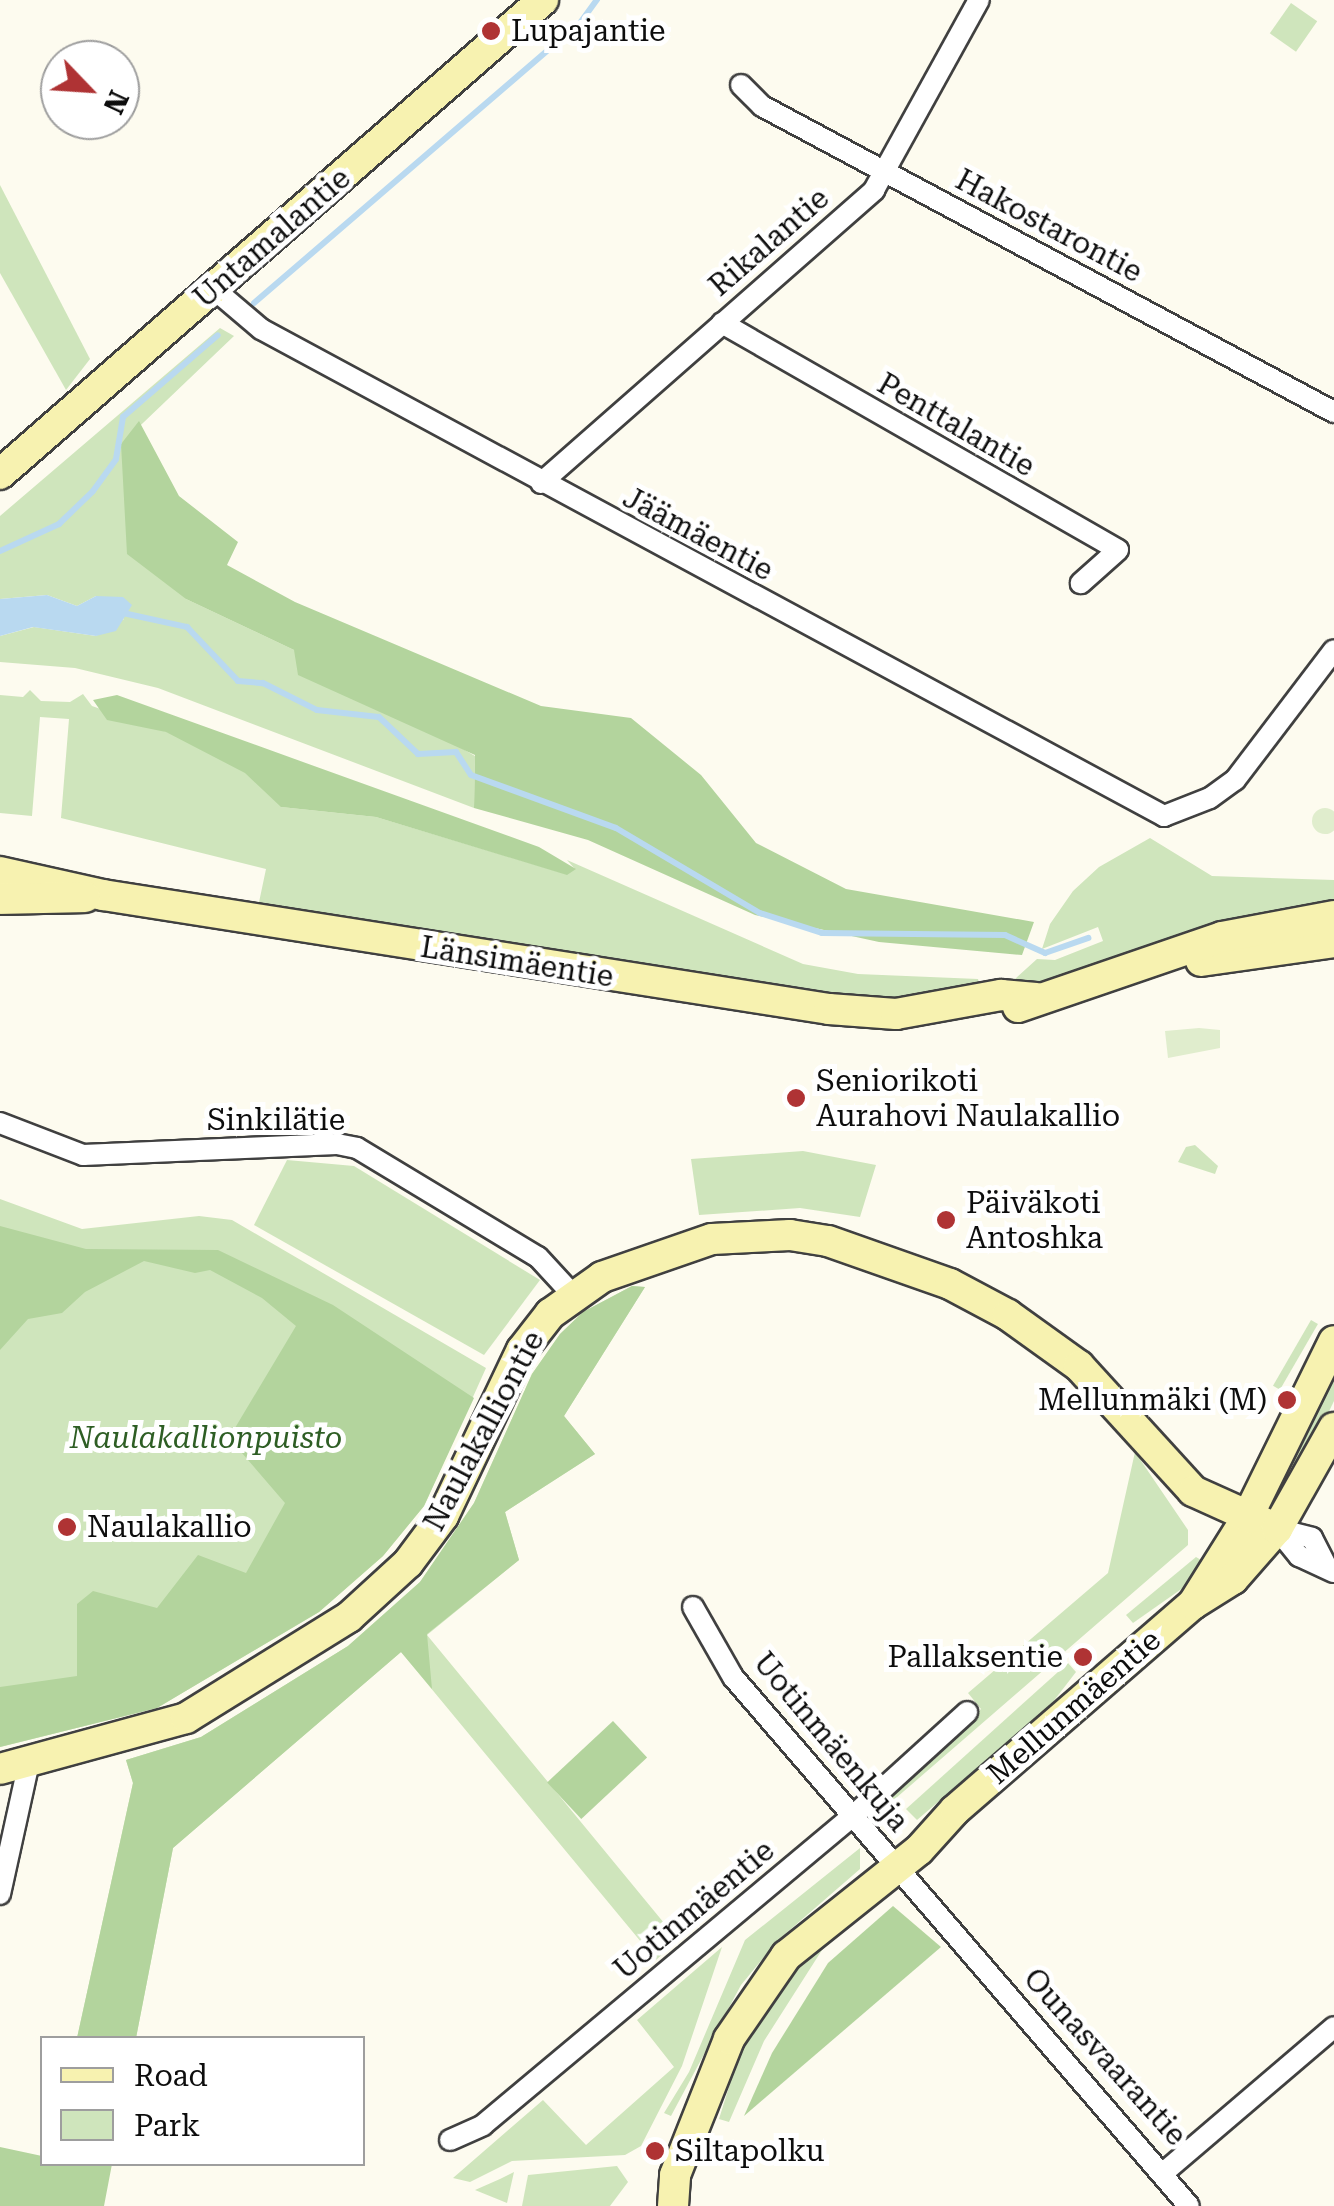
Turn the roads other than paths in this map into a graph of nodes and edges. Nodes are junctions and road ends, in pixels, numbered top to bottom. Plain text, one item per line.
1 (543, 0) edge
2 (979, 0) edge
3 (741, 85) dead end
4 (886, 172) junction
5 (214, 289) junction
6 (722, 323) junction
7 (1334, 412) edge
8 (0, 474) edge
9 (541, 483) junction
10 (1081, 584) dead end
11 (1334, 650) edge
12 (0, 872) edge
13 (102, 895) junction
14 (0, 899) edge
15 (1334, 916) edge
16 (1334, 942) edge
17 (1129, 974) junction
18 (0, 1123) edge
19 (572, 1294) junction
20 (1334, 1340) edge
21 (1334, 1428) edge
22 (1247, 1518) junction
23 (1278, 1529) junction
24 (1330, 1570) edge
25 (1193, 1604) junction
26 (693, 1607) dead end
27 (967, 1712) dead end
28 (15, 1766) edge
29 (854, 1815) junction
30 (894, 1863) junction
31 (0, 1894) edge
32 (1334, 2027) edge
33 (450, 2140) dead end
34 (1162, 2174) junction
35 (676, 2175) junction
36 (654, 2206) edge
37 (673, 2206) edge
38 (1189, 2206) edge

1 - 5 main road, Untamalantie
2 - 4 street, Rikalantie
3 - 4 street, Hakostarontie
4 - 6 street, Rikalantie
4 - 7 street, Hakostarontie
5 - 8 main road, Untamalantie
5 - 9 street, Jäämäentie
6 - 9 street, Rikalantie
6 - 10 street, Penttalantie
9 - 11 street, Jäämäentie
12 - 13 main road, Länsimäentie
13 - 14 main road, Länsimäentie
13 - 17 main road, Länsimäentie
15 - 17 main road, Länsimäentie
16 - 17 main road, Länsimäentie
18 - 19 street, Sinkilätie
19 - 22 main road, Naulakalliontie
19 - 28 main road, Naulakalliontie
20 - 22 main road, Mellunmäentie
21 - 23 main road, Mellunmäentie
22 - 23 main road, Naulakalliontie
22 - 25 main road, Mellunmäentie
23 - 24 street
23 - 25 main road, Mellunmäentie
25 - 30 main road, Mellunmäentie
26 - 29 street, Uotinmäenkuja
27 - 29 street, Uotinmäentie
28 - 31 street
29 - 30 street, Uotinmäenkuja
29 - 33 street, Uotinmäentie
30 - 34 street, Ounasvaarantie
30 - 35 main road, Mellunmäentie
32 - 34 street, Ounasvaarantie
34 - 38 street
35 - 36 main road, Mellunmäentie
35 - 37 main road, Mellunmäentie

